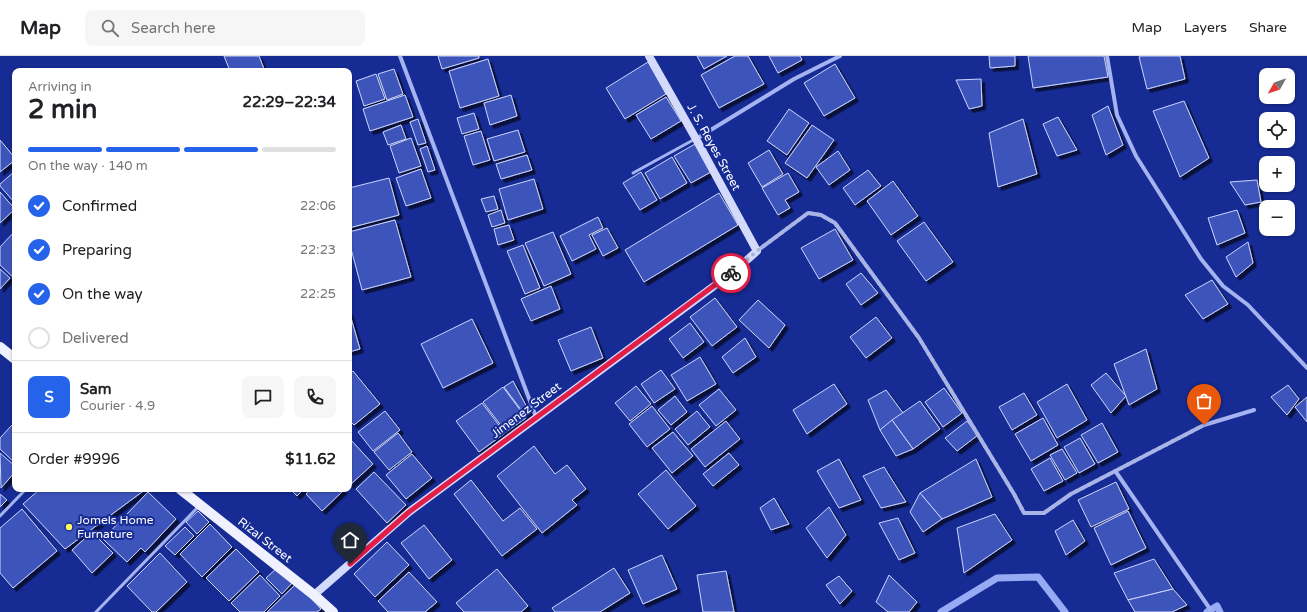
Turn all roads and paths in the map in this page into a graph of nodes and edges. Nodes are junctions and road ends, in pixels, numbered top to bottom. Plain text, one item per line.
1 (400, 56) edge
2 (649, 56) edge
3 (840, 56) edge
4 (1107, 56) edge
5 (696, 138) junction
6 (633, 173) dead end
7 (757, 251) junction
8 (0, 347) edge
9 (12, 356) edge
10 (1307, 368) edge
11 (1254, 410) dead end
12 (536, 417) junction
13 (1116, 472) junction
14 (23, 492) edge
15 (184, 492) edge
16 (200, 505) junction
17 (0, 516) edge
18 (314, 595) junction
19 (1210, 609) dead end
20 (96, 612) edge
21 (334, 612) edge

1 - 12 street
2 - 5 street, J. S. Reyes Street
3 - 5 street
4 - 10 street
5 - 6 lane
5 - 7 street, J. S. Reyes Street
7 - 12 street, Jimenez Street
7 - 13 street
8 - 9 main road
11 - 13 street
12 - 18 street, Jimenez Street
13 - 19 street
14 - 17 lane
15 - 16 main road, Rizal Street
16 - 18 main road, Rizal Street
16 - 20 lane
18 - 21 main road, Rizal Street

